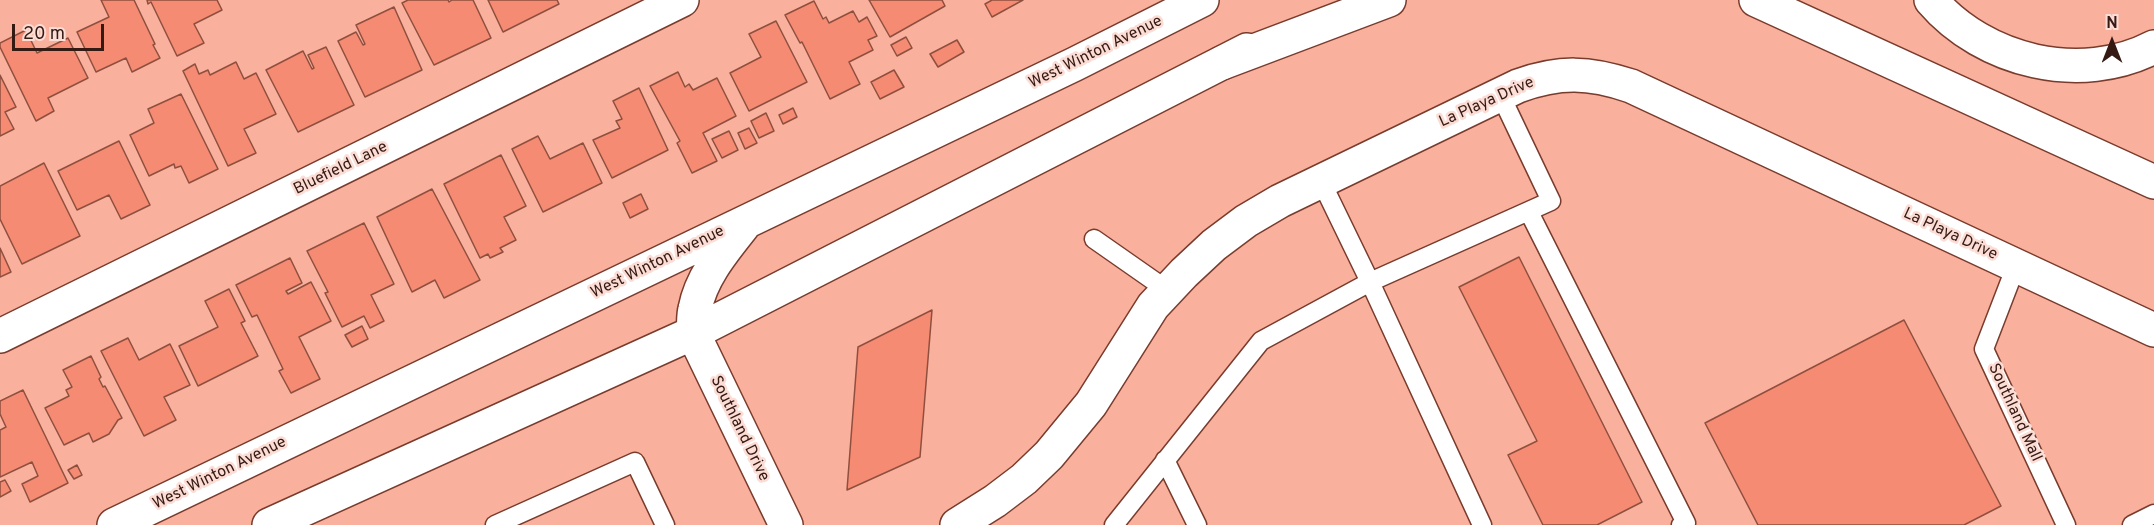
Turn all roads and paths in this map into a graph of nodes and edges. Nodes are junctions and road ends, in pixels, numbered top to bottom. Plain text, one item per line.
1 (682, 0) edge
2 (1202, 0) edge
3 (1342, 0) edge
4 (1389, 0) edge
5 (1756, 0) edge
6 (1931, 0) edge
7 (2154, 47) edge
8 (1222, 63) junction
9 (1500, 94) junction
10 (1321, 181) junction
11 (2154, 182) edge
12 (1528, 212) junction
13 (748, 220) junction
14 (1094, 239) dead end
15 (2016, 266) junction
16 (1370, 282) junction
17 (1167, 290) junction
18 (2154, 330) edge
19 (693, 333) junction
20 (0, 336) edge
21 (1166, 460) junction
22 (2154, 514) edge
23 (1684, 524) edge
24 (114, 525) edge
25 (269, 525) edge
26 (495, 525) edge
27 (665, 525) edge
28 (786, 525) edge
29 (957, 525) edge
30 (1114, 525) edge
31 (1197, 525) edge
32 (1482, 525) edge
33 (2066, 525) edge
34 (2132, 525) edge

1 - 20 main road, Bluefield Lane
2 - 13 main road, West Winton Avenue
3 - 8 main road
4 - 8 main road
5 - 11 main road
6 - 7 main road
8 - 19 main road
9 - 10 main road, La Playa Drive
9 - 12 lane
9 - 15 main road, La Playa Drive
10 - 16 lane
10 - 17 main road, La Playa Drive
12 - 16 lane
12 - 23 lane
13 - 19 main road
13 - 24 main road, West Winton Avenue
14 - 17 lane
15 - 18 main road, La Playa Drive
15 - 33 lane, Southland Mall
16 - 21 lane
16 - 32 lane
17 - 29 main road, La Playa Drive
19 - 25 main road
19 - 28 main road, Southland Drive
21 - 30 lane
21 - 31 lane
22 - 34 lane
26 - 27 lane

